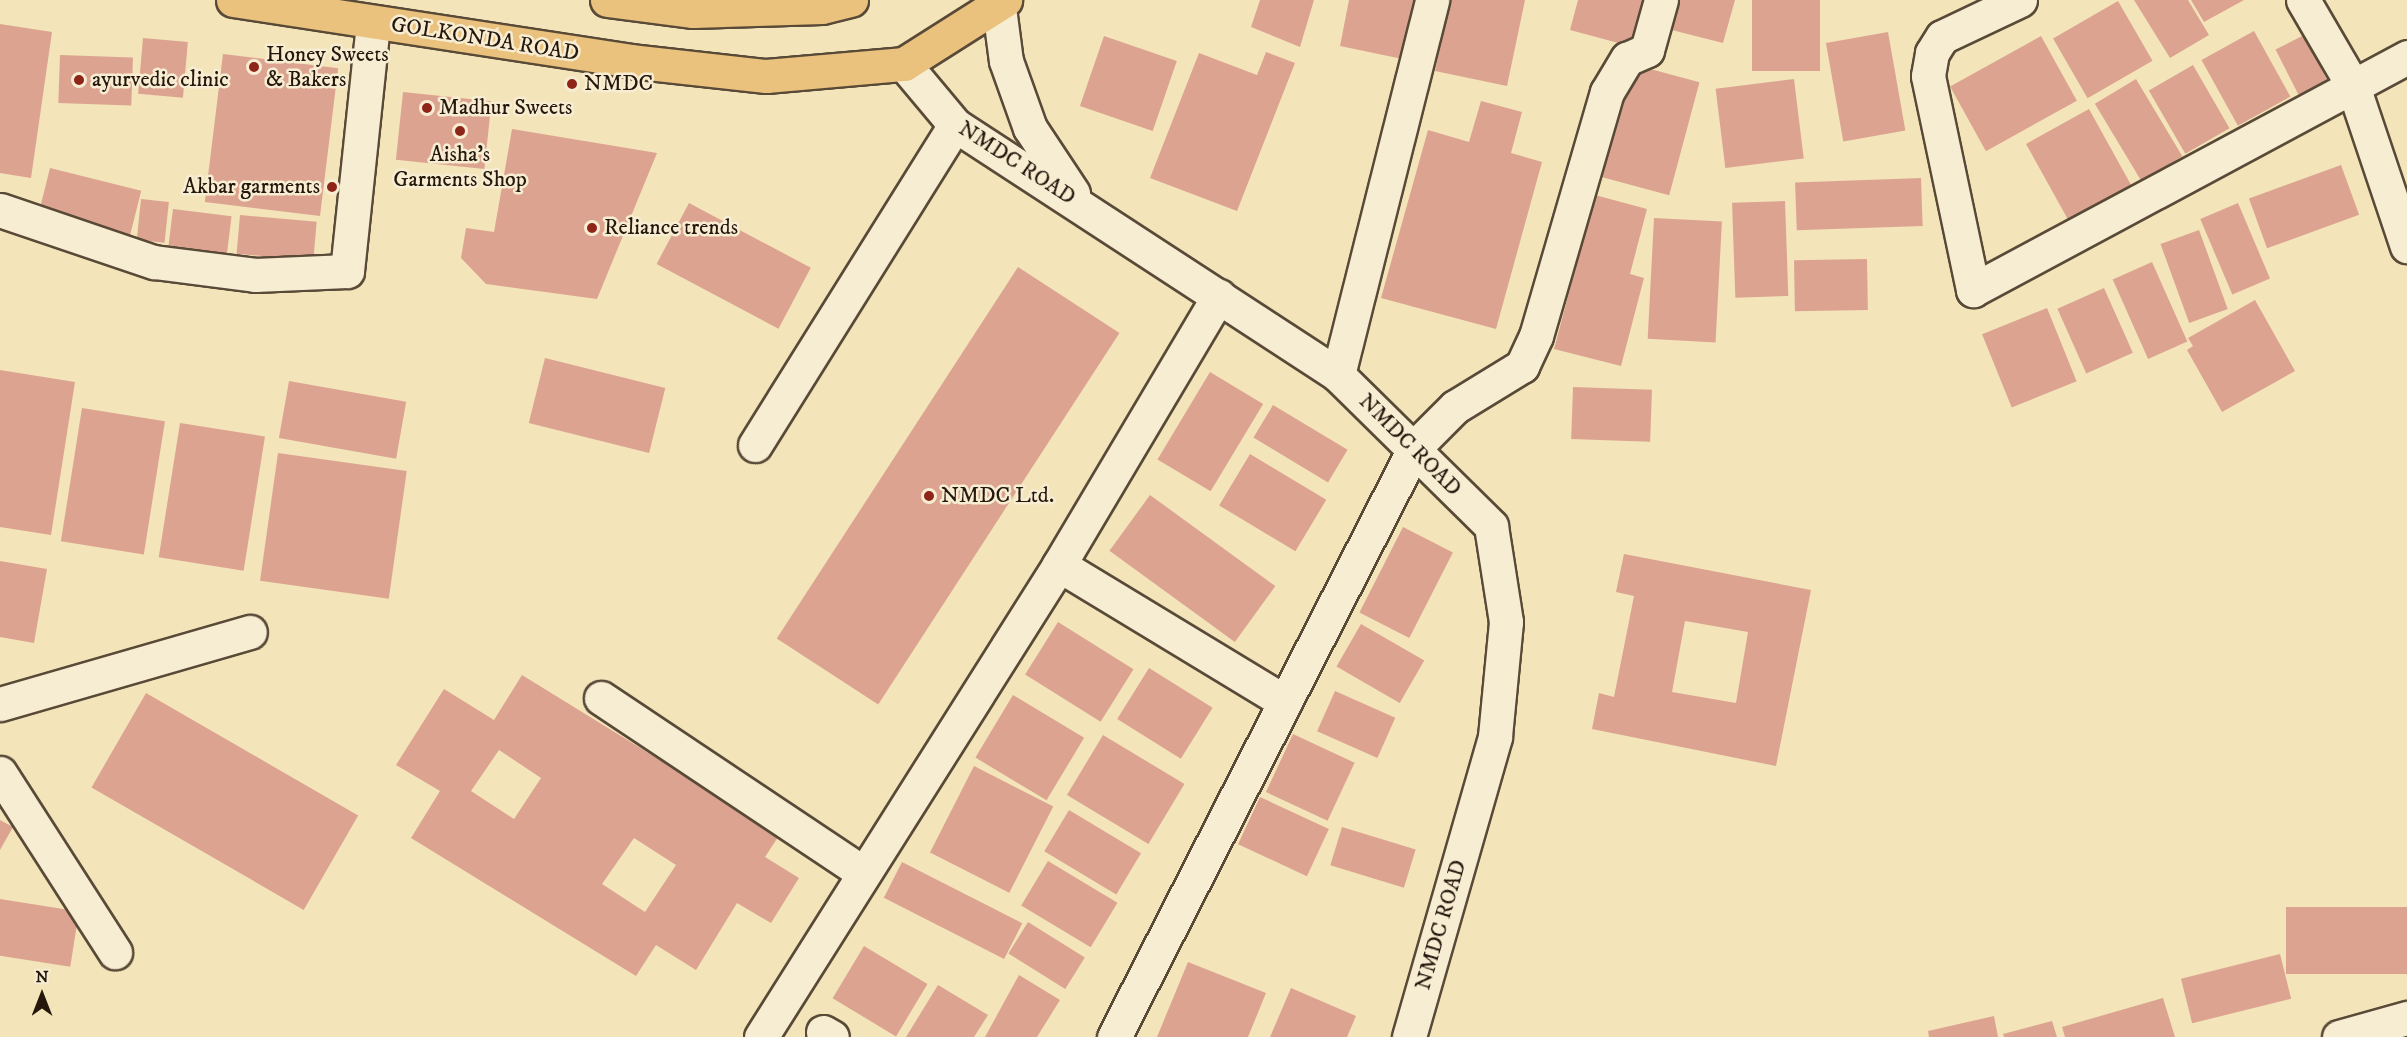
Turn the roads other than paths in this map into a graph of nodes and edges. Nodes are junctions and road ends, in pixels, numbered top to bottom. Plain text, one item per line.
1 (233, 0) edge
2 (607, 0) edge
3 (851, 0) edge
4 (1432, 0) edge
5 (1661, 0) edge
6 (2020, 0) edge
7 (2303, 0) edge
8 (1002, 4) edge
9 (373, 22) junction
10 (2407, 57) edge
11 (903, 64) junction
12 (2353, 86) junction
13 (955, 125) junction
14 (1081, 204) junction
15 (0, 210) edge
16 (2407, 246) edge
17 (1219, 296) junction
18 (1338, 375) junction
19 (755, 446) dead end
20 (1415, 447) junction
21 (1059, 565) junction
22 (250, 632) dead end
23 (601, 698) dead end
24 (1285, 702) junction
25 (0, 704) edge
26 (0, 773) edge
27 (862, 872) junction
28 (115, 952) dead end
29 (2407, 1018) edge
30 (2360, 1034) edge
31 (761, 1037) edge
32 (1114, 1037) edge
33 (1409, 1037) edge

1 - 9 highway, GOLKONDA ROAD
2 - 3 highway
4 - 18 street
5 - 20 street
6 - 12 street
7 - 12 street
8 - 11 highway, GOLKONDA ROAD
8 - 14 street
9 - 11 highway, GOLKONDA ROAD
9 - 15 street
10 - 12 street
11 - 13 street, NMDC ROAD
12 - 16 street
13 - 14 street, NMDC ROAD
13 - 19 street
14 - 17 street, NMDC ROAD
17 - 18 street, NMDC ROAD
17 - 21 street
18 - 20 street, NMDC ROAD
20 - 24 street
20 - 33 street, NMDC ROAD
21 - 24 street
21 - 27 street
22 - 25 street
23 - 27 street
24 - 32 street
26 - 28 street
27 - 31 street
29 - 30 street

